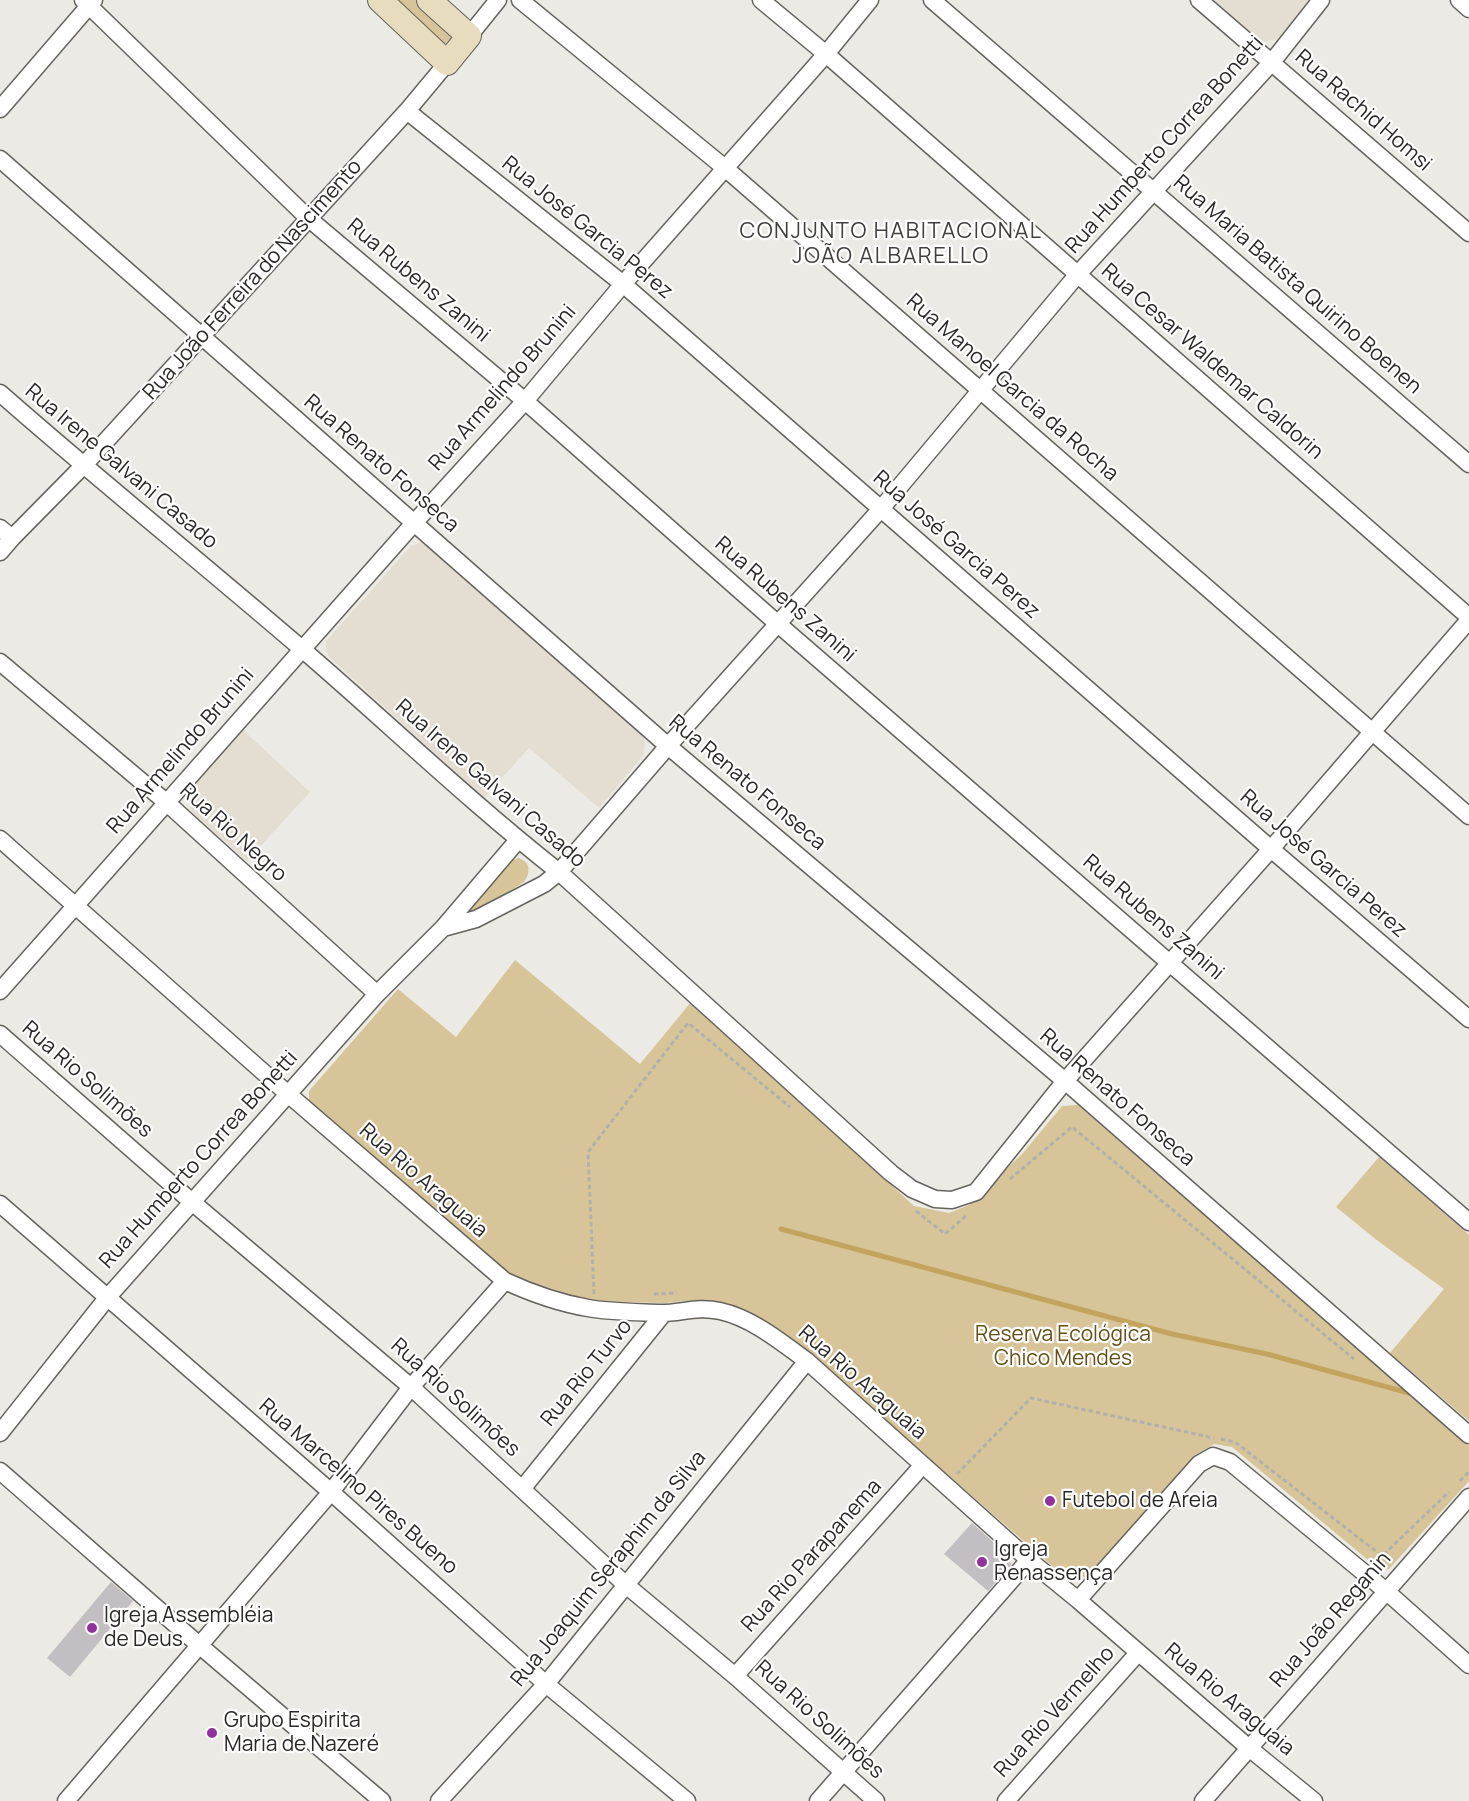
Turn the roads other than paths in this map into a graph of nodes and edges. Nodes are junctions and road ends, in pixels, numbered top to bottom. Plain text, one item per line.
1 (380, 0) edge
2 (429, 0) edge
3 (498, 0) edge
4 (520, 0) edge
5 (761, 0) edge
6 (870, 0) edge
7 (932, 0) edge
8 (1199, 0) edge
9 (1321, 0) edge
10 (1459, 0) edge
11 (89, 2) edge
12 (1469, 9) edge
13 (469, 36) junction
14 (826, 54) junction
15 (1272, 62) junction
16 (447, 63) junction
17 (0, 110) edge
18 (407, 111) junction
19 (0, 159) edge
20 (725, 168) junction
21 (1155, 191) junction
22 (308, 218) junction
23 (1469, 233) edge
24 (1078, 274) junction
25 (623, 284) junction
26 (201, 336) junction
27 (981, 391) junction
28 (0, 393) edge
29 (525, 402) junction
30 (1469, 464) edge
31 (83, 466) junction
32 (880, 510) junction
33 (414, 523) junction
34 (6, 533) edge
35 (0, 552) edge
36 (1469, 619) edge
37 (778, 624) junction
38 (302, 649) junction
39 (0, 662) edge
40 (1373, 732) junction
41 (668, 746) junction
42 (165, 802) junction
43 (1469, 816) edge
44 (0, 839) edge
45 (518, 840) junction
46 (1271, 849) junction
47 (559, 872) junction
48 (76, 906) junction
49 (443, 928) junction
50 (1171, 963) junction
51 (0, 991) edge
52 (377, 994) junction
53 (1469, 1019) edge
54 (0, 1034) edge
55 (1065, 1082) junction
56 (288, 1094) junction
57 (192, 1202) junction
58 (0, 1204) edge
59 (1469, 1222) edge
60 (505, 1281) junction
61 (106, 1298) junction
62 (664, 1313) junction
63 (807, 1361) junction
64 (411, 1387) junction
65 (0, 1433) edge
66 (1469, 1436) edge
67 (922, 1466) junction
68 (0, 1471) edge
69 (522, 1490) junction
70 (331, 1492) junction
71 (1469, 1497) edge
72 (1029, 1560) junction
73 (626, 1585) junction
74 (1386, 1591) junction
75 (1078, 1600) junction
76 (199, 1645) junction
77 (1138, 1653) junction
78 (1469, 1665) edge
79 (735, 1676) junction
80 (546, 1684) junction
81 (1249, 1748) junction
82 (843, 1772) junction
83 (66, 1801) edge
84 (382, 1801) edge
85 (440, 1801) edge
86 (687, 1801) edge
87 (818, 1801) edge
88 (876, 1801) edge
89 (1006, 1801) edge
90 (1203, 1801) edge
91 (1314, 1801) edge

1 - 16 street
2 - 13 street
3 - 13 street, Rua João Ferreira do Nascimento
4 - 20 street, Rua Manoel Garcia da Rocha
5 - 14 street, Rua Cesar Waldemar Caldorin
6 - 14 street, Rua Armelindo Brunini
7 - 21 street, Rua Maria Batista Quirino Boenen
8 - 15 street, Rua Rachid Homsi
9 - 15 street, Rua Humberto Correa Bonetti
10 - 12 street
11 - 17 street
11 - 22 street, Rua Rubens Zanini
13 - 16 street, Rua João Ferreira do Nascimento
14 - 20 street, Rua Armelindo Brunini
14 - 24 street, Rua Cesar Waldemar Caldorin
15 - 21 street, Rua Humberto Correa Bonetti
15 - 23 street, Rua Rachid Homsi
16 - 18 street, Rua João Ferreira do Nascimento
18 - 22 street, Rua João Ferreira do Nascimento
18 - 25 street, Rua José Garcia Perez
19 - 26 street, Rua Renato Fonseca
20 - 25 street, Rua Armelindo Brunini
20 - 27 street, Rua Manoel Garcia da Rocha
21 - 24 street, Rua Humberto Correa Bonetti
21 - 30 street, Rua Maria Batista Quirino Boenen
22 - 26 street, Rua João Ferreira do Nascimento
22 - 29 street, Rua Rubens Zanini
24 - 27 street, Rua Humberto Correa Bonetti
24 - 36 street, Rua Cesar Waldemar Caldorin
25 - 29 street, Rua Armelindo Brunini
25 - 32 street, Rua José Garcia Perez
26 - 31 street, Rua João Ferreira do Nascimento
26 - 33 street, Rua Renato Fonseca
27 - 32 street, Rua Humberto Correa Bonetti
27 - 40 street, Rua Manoel Garcia da Rocha
28 - 31 street, Rua Irene Galvani Casado
29 - 33 street, Rua Armelindo Brunini
29 - 37 street, Rua Rubens Zanini
31 - 34 street, Rua João Ferreira do Nascimento
31 - 38 street, Rua Irene Galvani Casado
32 - 37 street, Rua Humberto Correa Bonetti
32 - 46 street, Rua José Garcia Perez
33 - 38 street, Rua Armelindo Brunini
33 - 41 street, Rua Renato Fonseca
34 - 35 street, Rua João Ferreira do Nascimento
36 - 40 street
37 - 41 street, Rua Humberto Correa Bonetti
37 - 50 street, Rua Rubens Zanini
38 - 42 street, Rua Armelindo Brunini
38 - 45 street, Rua Irene Galvani Casado
39 - 42 street, Rua Rio Negro
40 - 43 street, Rua Manoel Garcia da Rocha
40 - 46 street
41 - 47 street, Rua Humberto Correa Bonetti
41 - 55 street, Rua Renato Fonseca
42 - 48 street, Rua Armelindo Brunini
42 - 52 street, Rua Rio Negro
44 - 48 street, Rua Rio Araguaia
45 - 47 street, Rua Irene Galvani Casado
45 - 49 street, Rua Humberto Correa Bonetti
46 - 50 street
46 - 53 street, Rua José Garcia Perez
47 - 49 street, Rua Humberto Correa Bonetti
47 - 55 street, Rua Irene Galvani Casado
48 - 51 street, Rua Armelindo Brunini
48 - 56 street, Rua Rio Araguaia
49 - 52 street, Rua Humberto Correa Bonetti
50 - 55 street
50 - 59 street, Rua Rubens Zanini
52 - 56 street, Rua Humberto Correa Bonetti
54 - 57 street, Rua Rio Solimões
55 - 66 street, Rua Renato Fonseca
56 - 57 street, Rua Humberto Correa Bonetti
56 - 60 street, Rua Rio Araguaia
57 - 61 street, Rua Humberto Correa Bonetti
57 - 64 street, Rua Rio Solimões
58 - 61 street, Rua Marcelino Pires Bueno
60 - 62 street, Rua Rio Araguaia
60 - 64 street
61 - 65 street, Rua Humberto Correa Bonetti
61 - 70 street, Rua Marcelino Pires Bueno
62 - 63 street, Rua Rio Araguaia
62 - 69 street, Rua Rio Turvo
63 - 67 street, Rua Rio Araguaia
63 - 73 street, Rua Joaquim Seraphim da Silva
64 - 69 street, Rua Rio Solimões
64 - 70 street
67 - 72 street, Rua Rio Araguaia
67 - 79 street, Rua Rio Parapanema
68 - 76 street
69 - 73 street, Rua Rio Solimões
70 - 76 street
70 - 80 street, Rua Marcelino Pires Bueno
71 - 74 street, Rua João Reganin
72 - 75 street, Rua Rio Araguaia
72 - 82 street
73 - 79 street, Rua Rio Solimões
73 - 80 street, Rua Joaquim Seraphim da Silva
74 - 75 street
74 - 78 street
74 - 81 street, Rua João Reganin
75 - 77 street, Rua Rio Araguaia
76 - 83 street
76 - 84 street
77 - 81 street, Rua Rio Araguaia
77 - 89 street, Rua Rio Vermelho
79 - 82 street, Rua Rio Solimões
80 - 85 street, Rua Joaquim Seraphim da Silva
80 - 86 street, Rua Marcelino Pires Bueno
81 - 90 street, Rua João Reganin
81 - 91 street, Rua Rio Araguaia
82 - 87 street
82 - 88 street, Rua Rio Solimões

